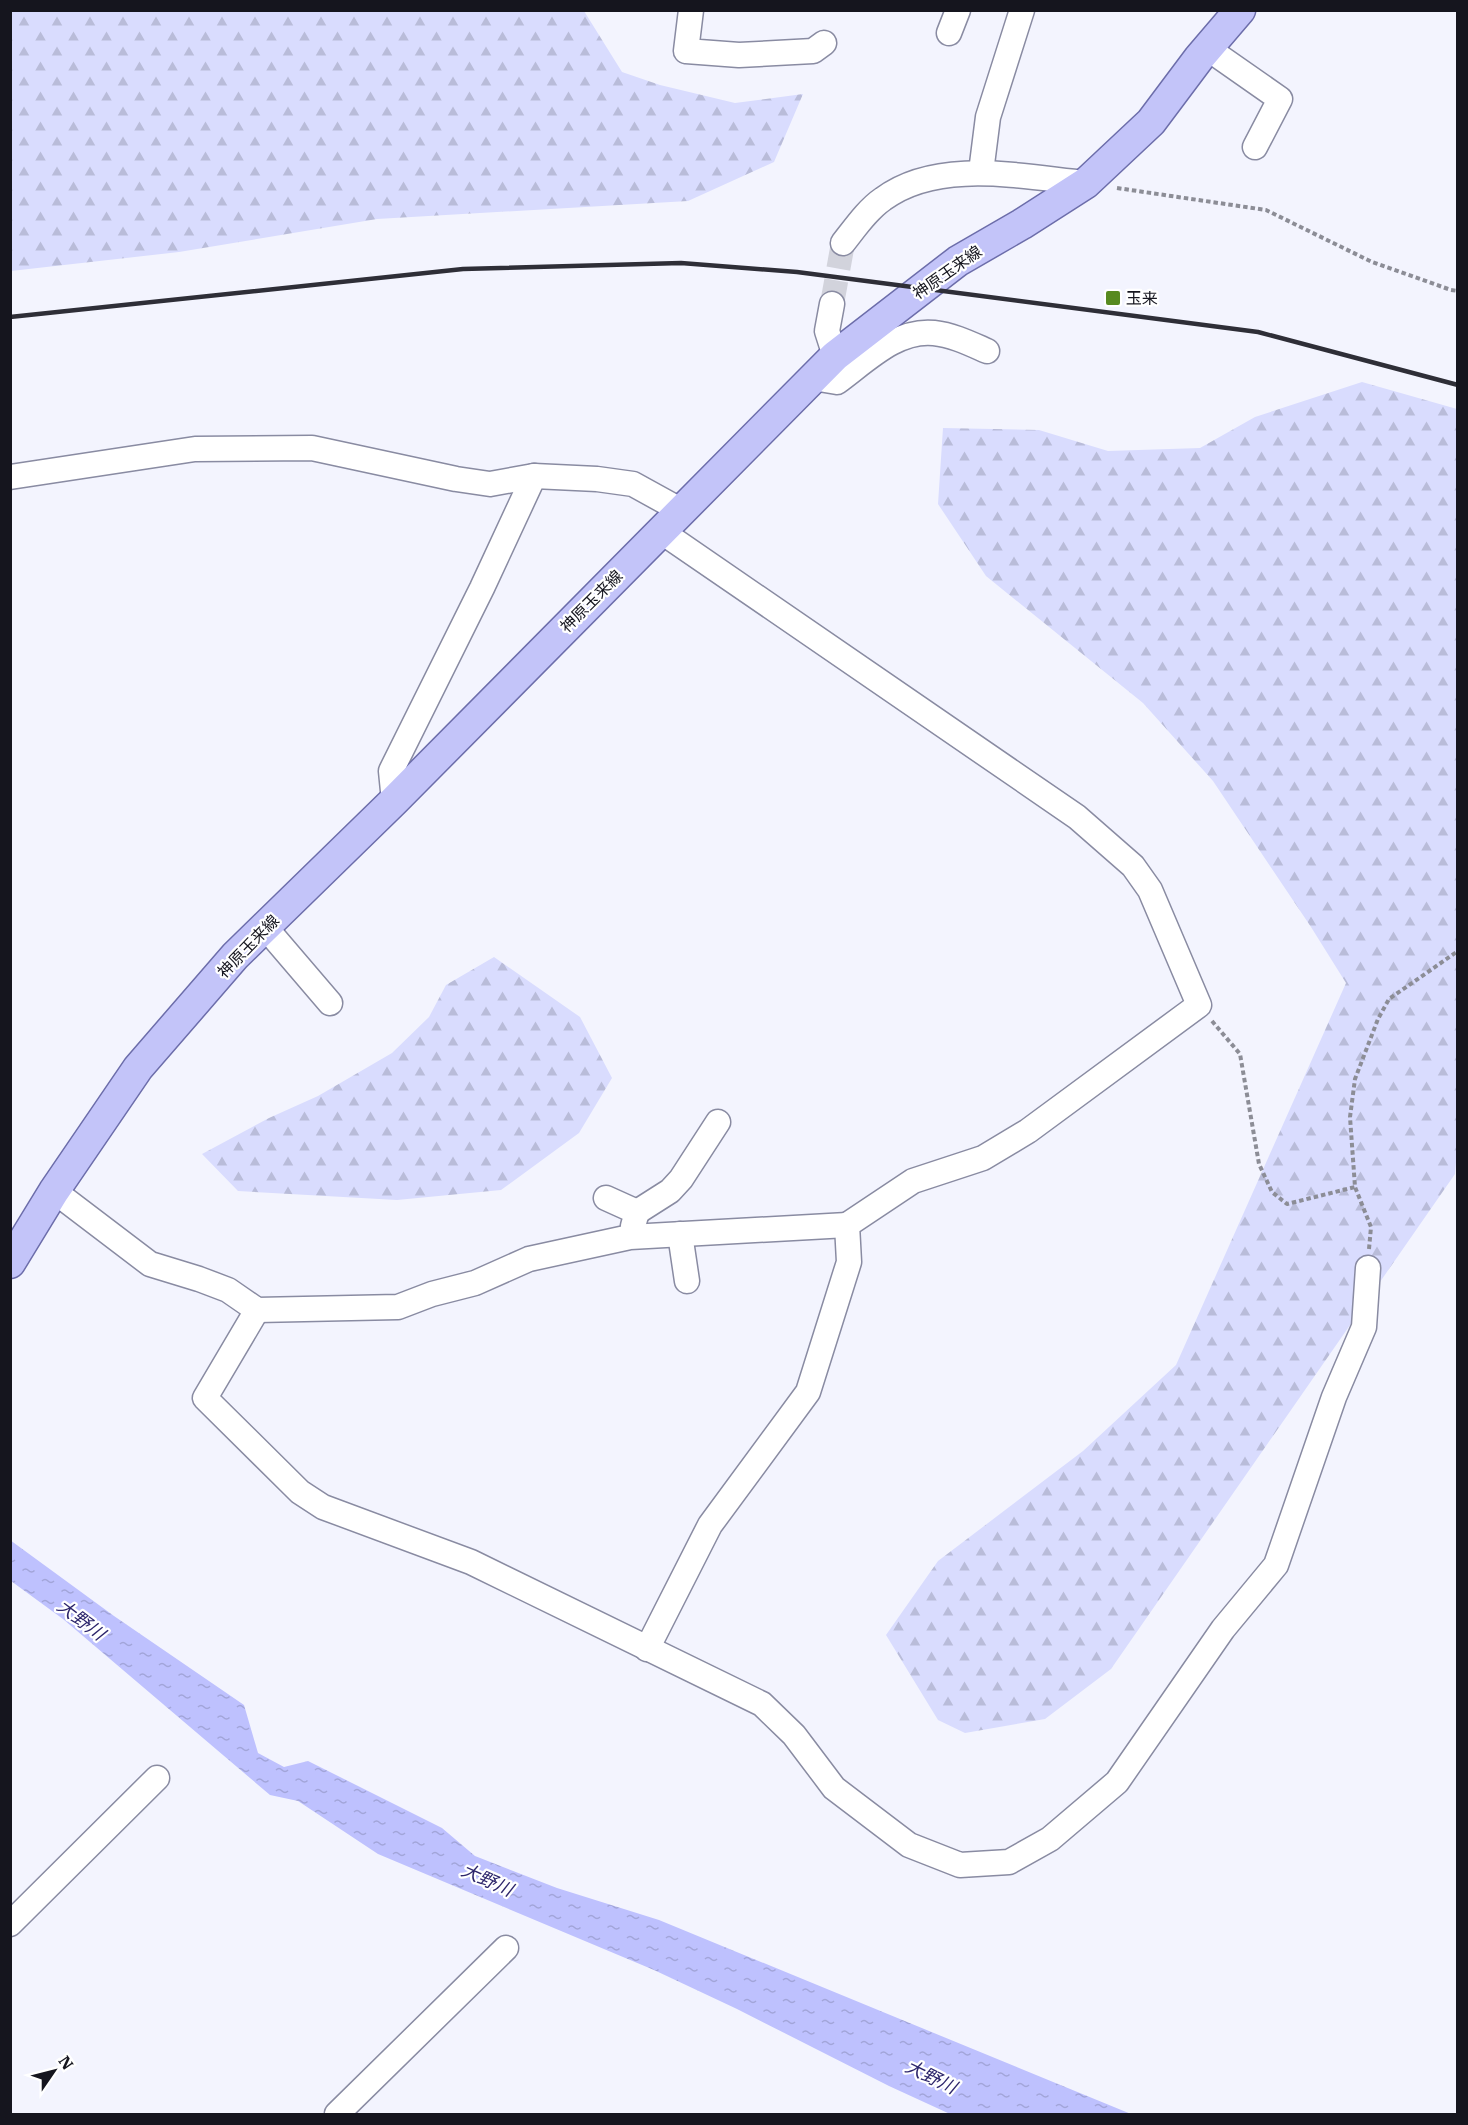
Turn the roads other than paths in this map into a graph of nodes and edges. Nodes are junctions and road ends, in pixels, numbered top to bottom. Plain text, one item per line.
1 (691, 10) edge
2 (1022, 10) edge
3 (1240, 10) edge
4 (824, 43) dead end
5 (1207, 48) junction
6 (1255, 147) dead end
7 (981, 172) junction
8 (1086, 183) junction
9 (843, 243) tunnel mouth
10 (832, 303) tunnel mouth
11 (987, 351) dead end
12 (835, 356) junction
13 (813, 378) junction
14 (534, 476) junction
15 (10, 477) edge
16 (682, 511) junction
17 (662, 532) junction
18 (394, 801) junction
19 (265, 927) junction
20 (330, 1003) dead end
21 (718, 1122) dead end
22 (54, 1191) junction
23 (606, 1198) dead end
24 (637, 1212) junction
25 (847, 1225) junction
26 (680, 1234) junction
27 (630, 1237) junction
28 (10, 1263) edge
29 (1368, 1268) road end
30 (687, 1281) dead end
31 (257, 1310) junction
32 (647, 1649) junction
33 (157, 1778) dead end
34 (10, 1924) edge
35 (506, 1948) dead end
36 (337, 2115) edge

1 - 4 street
2 - 7 street
3 - 5 main road, 神原玉来線
5 - 6 street
5 - 8 main road, 神原玉来線
7 - 8 street
7 - 9 street
8 - 12 main road, 神原玉来線
10 - 12 street
11 - 13 street
12 - 13 main road, 神原玉来線
13 - 16 main road, 神原玉来線
14 - 15 street
14 - 16 street
14 - 18 street
16 - 17 main road, 神原玉来線
17 - 18 main road, 神原玉来線
17 - 25 street
18 - 19 main road, 神原玉来線
19 - 20 street
19 - 22 main road, 神原玉来線
21 - 24 street
22 - 28 main road, 神原玉来線
22 - 31 street
23 - 24 street
24 - 27 street
25 - 26 street
25 - 32 street
26 - 27 street
26 - 30 street
27 - 31 street
29 - 32 street
31 - 32 street
33 - 34 street
35 - 36 street

